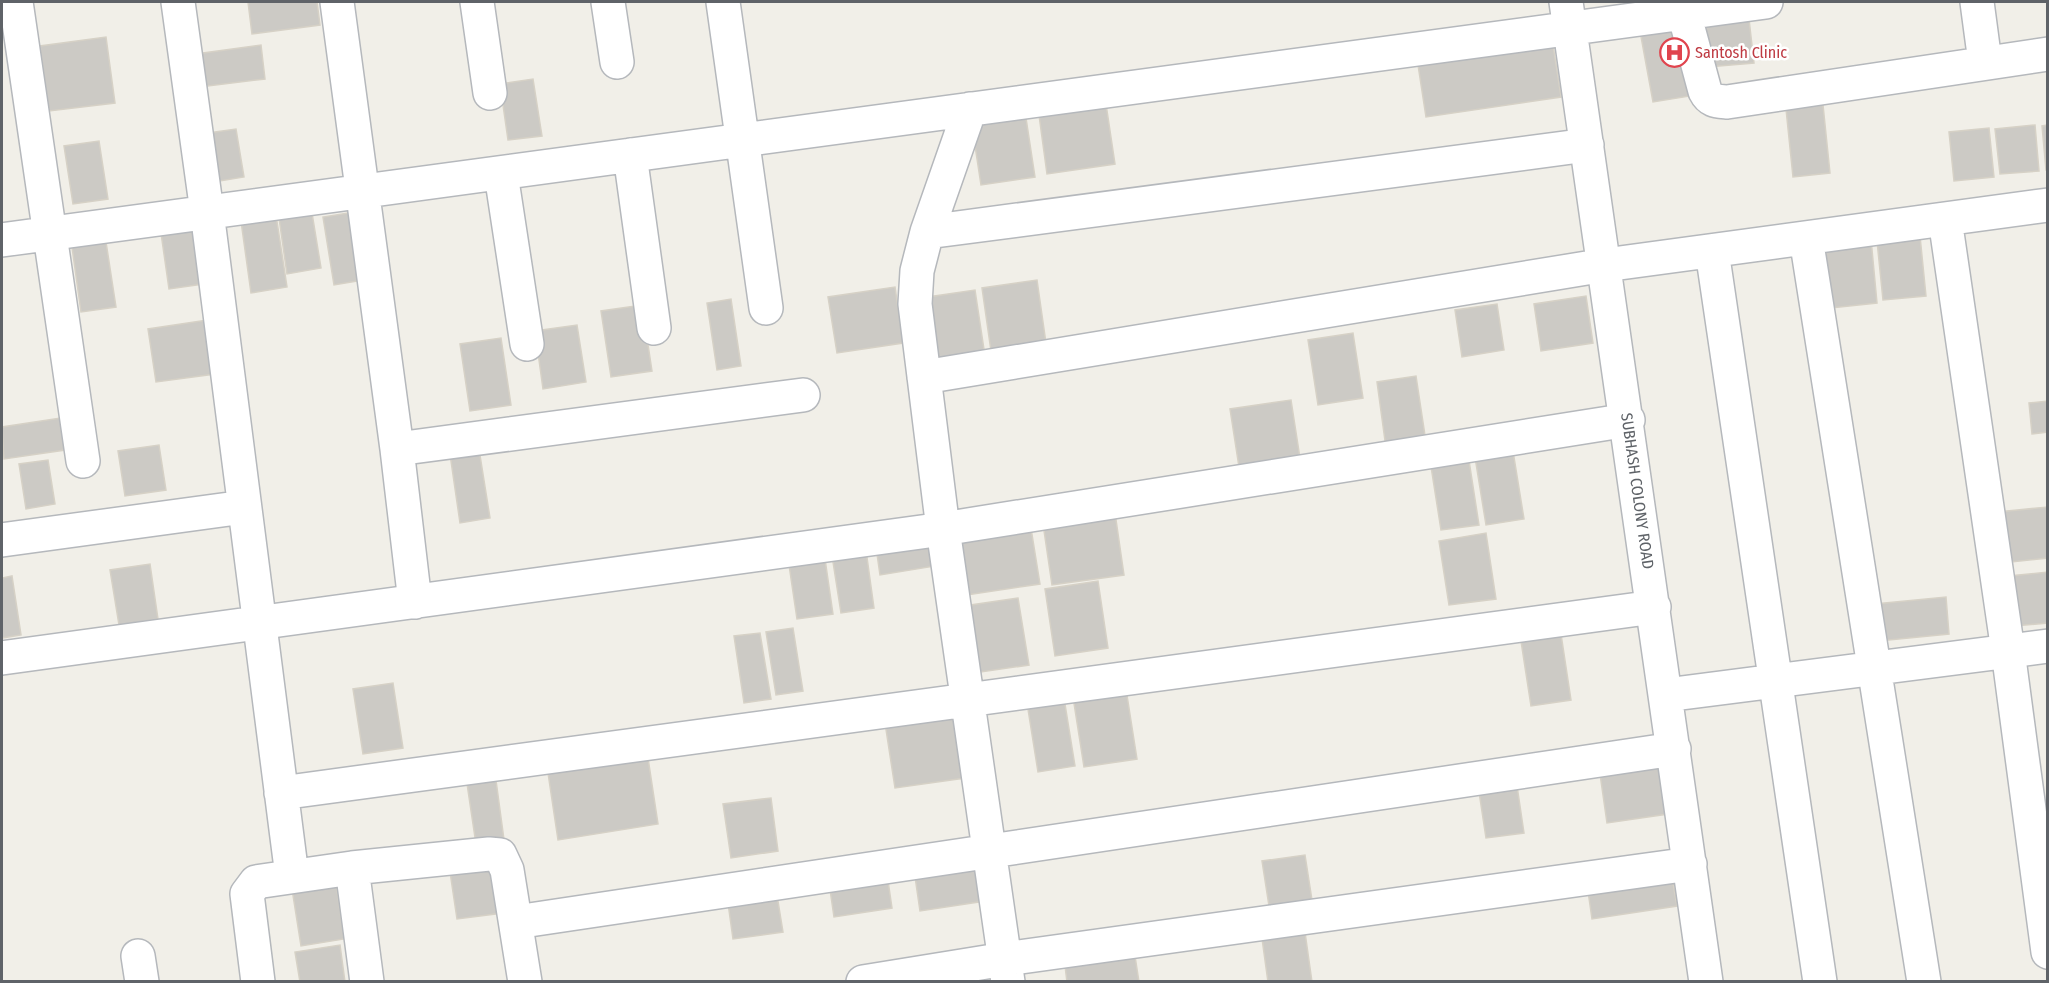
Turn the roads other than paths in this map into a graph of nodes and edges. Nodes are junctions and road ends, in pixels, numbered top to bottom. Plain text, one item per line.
1 (16, 2) edge
2 (178, 2) edge
3 (337, 2) edge
4 (477, 2) edge
5 (608, 2) edge
6 (723, 2) edge
7 (1766, 2) edge
8 (1977, 2) edge
9 (1684, 12) junction
10 (1568, 15) edge
11 (2048, 54) edge
12 (616, 62) dead end
13 (1985, 62) junction
14 (490, 93) dead end
15 (970, 109) junction
16 (743, 140) junction
17 (1587, 145) junction
18 (630, 155) junction
19 (501, 174) junction
20 (363, 191) junction
21 (2048, 205) edge
22 (207, 213) junction
23 (1945, 219) junction
24 (927, 232) junction
25 (50, 234) junction
26 (1806, 238) junction
27 (2, 240) edge
28 (1712, 251) junction
29 (1605, 265) junction
30 (766, 308) dead end
31 (654, 328) dead end
32 (527, 344) dead end
33 (924, 377) junction
34 (803, 395) dead end
35 (1628, 420) junction
36 (397, 449) junction
37 (83, 461) dead end
38 (244, 507) junction
39 (943, 529) junction
40 (2, 540) edge
41 (415, 602) junction
42 (1654, 607) junction
43 (259, 623) junction
44 (2048, 646) edge
45 (2008, 651) junction
46 (2, 658) edge
47 (1874, 668) junction
48 (1776, 681) junction
49 (1666, 695) junction
50 (969, 700) junction
51 (1674, 749) junction
52 (281, 793) junction
53 (991, 851) junction
54 (1690, 864) junction
55 (352, 868) junction
56 (292, 876) junction
57 (516, 922) junction
58 (2048, 952) edge
59 (1007, 970) edge
60 (258, 981) edge
61 (367, 981) edge
62 (525, 981) edge
63 (863, 981) edge
64 (1706, 981) edge
65 (1820, 981) edge
66 (1924, 981) edge

1 - 25 street
2 - 22 street
3 - 20 street
4 - 14 street
5 - 12 street
6 - 16 street
7 - 9 street
8 - 13 street
9 - 10 street
9 - 13 street
10 - 15 street
10 - 17 street, SUBHASH COLONY ROAD
11 - 13 street
15 - 16 street
15 - 24 street
16 - 18 street
16 - 30 street
17 - 24 street
17 - 29 street, SUBHASH COLONY ROAD
18 - 19 street
18 - 31 street
19 - 20 street
19 - 32 street
20 - 22 street
20 - 36 street
21 - 23 street
22 - 25 street
22 - 38 street
23 - 26 street
23 - 45 street
24 - 33 street
25 - 27 street
25 - 37 street
26 - 28 street
26 - 47 street
28 - 29 street
28 - 48 street
29 - 33 street
29 - 35 street, SUBHASH COLONY ROAD
33 - 39 street
34 - 36 street
35 - 39 street
35 - 42 street, SUBHASH COLONY ROAD
36 - 41 street
38 - 40 street
38 - 43 street
39 - 41 street
39 - 50 street
41 - 43 street
42 - 49 street, SUBHASH COLONY ROAD
42 - 50 street
43 - 46 street
43 - 52 street
44 - 45 street
45 - 47 street
45 - 58 street
47 - 48 street
47 - 66 street
48 - 49 street
48 - 65 street
49 - 51 street, SUBHASH COLONY ROAD
50 - 52 street
50 - 53 street
51 - 53 street
51 - 54 street, SUBHASH COLONY ROAD
52 - 56 street
53 - 57 street
53 - 59 street
54 - 59 street
54 - 64 street, SUBHASH COLONY ROAD
55 - 56 street
55 - 57 street
55 - 61 street
56 - 60 street
57 - 62 street
59 - 63 street

